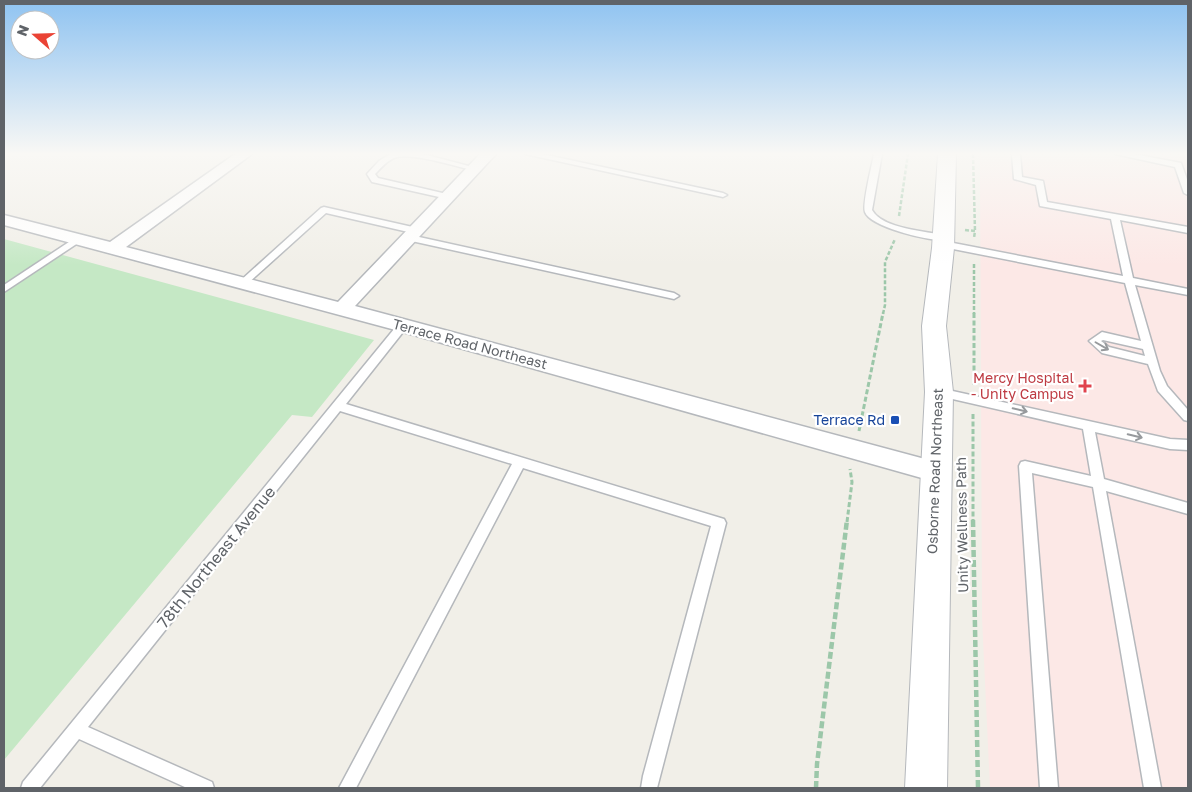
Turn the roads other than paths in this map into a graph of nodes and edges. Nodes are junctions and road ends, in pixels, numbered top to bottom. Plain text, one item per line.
1 (193, 191) edge
2 (422, 191) edge
3 (454, 191) edge
4 (704, 191) edge
5 (871, 191) edge
6 (945, 191) edge
7 (1041, 191) edge
8 (723, 195) dead end
9 (448, 197) junction
10 (1115, 217) junction
11 (4, 220) edge
12 (1188, 230) edge
13 (414, 235) junction
14 (78, 239) junction
15 (943, 241) junction
16 (113, 248) junction
17 (1129, 280) junction
18 (243, 283) junction
19 (4, 289) edge
20 (1188, 292) edge
21 (674, 296) dead end
22 (341, 310) junction
23 (403, 325) junction
24 (1148, 346) junction
25 (1152, 360) junction
26 (938, 392) junction
27 (338, 406) junction
28 (1188, 417) edge
29 (1088, 425) junction
30 (1188, 445) edge
31 (520, 461) junction
32 (936, 472) junction
33 (1098, 483) junction
34 (1188, 508) edge
35 (76, 730) junction
36 (29, 788) edge
37 (206, 788) edge
38 (347, 788) edge
39 (650, 788) edge
40 (926, 788) edge
41 (1049, 788) edge
42 (1153, 788) edge

1 - 16 street
2 - 9 lane
3 - 9 street
4 - 8 lane
5 - 15 lane
6 - 15 street, Osborne Road Northeast
7 - 10 lane
9 - 13 street
10 - 12 lane
10 - 17 lane
11 - 14 street, Terrace Road Northeast
13 - 18 lane
13 - 21 lane
13 - 22 street
14 - 16 street, Terrace Road Northeast
14 - 19 lane
15 - 17 lane
15 - 26 street, Osborne Road Northeast
16 - 18 street, Terrace Road Northeast
17 - 20 lane
17 - 24 lane
18 - 22 street, Terrace Road Northeast
22 - 23 street, Terrace Road Northeast
23 - 27 lane, 78th Northeast Avenue
23 - 32 street, Terrace Road Northeast
24 - 25 lane
24 -> 25 lane
25 - 28 lane
26 -> 29 lane
26 - 32 street, Osborne Road Northeast
27 - 31 lane
27 - 35 lane, 78th Northeast Avenue
29 -> 30 lane
29 - 33 lane
31 - 38 lane
31 - 39 lane
32 - 40 street, Osborne Road Northeast
33 - 34 lane
33 - 41 lane
33 - 42 lane
35 - 36 lane, 78th Northeast Avenue
35 - 37 lane

